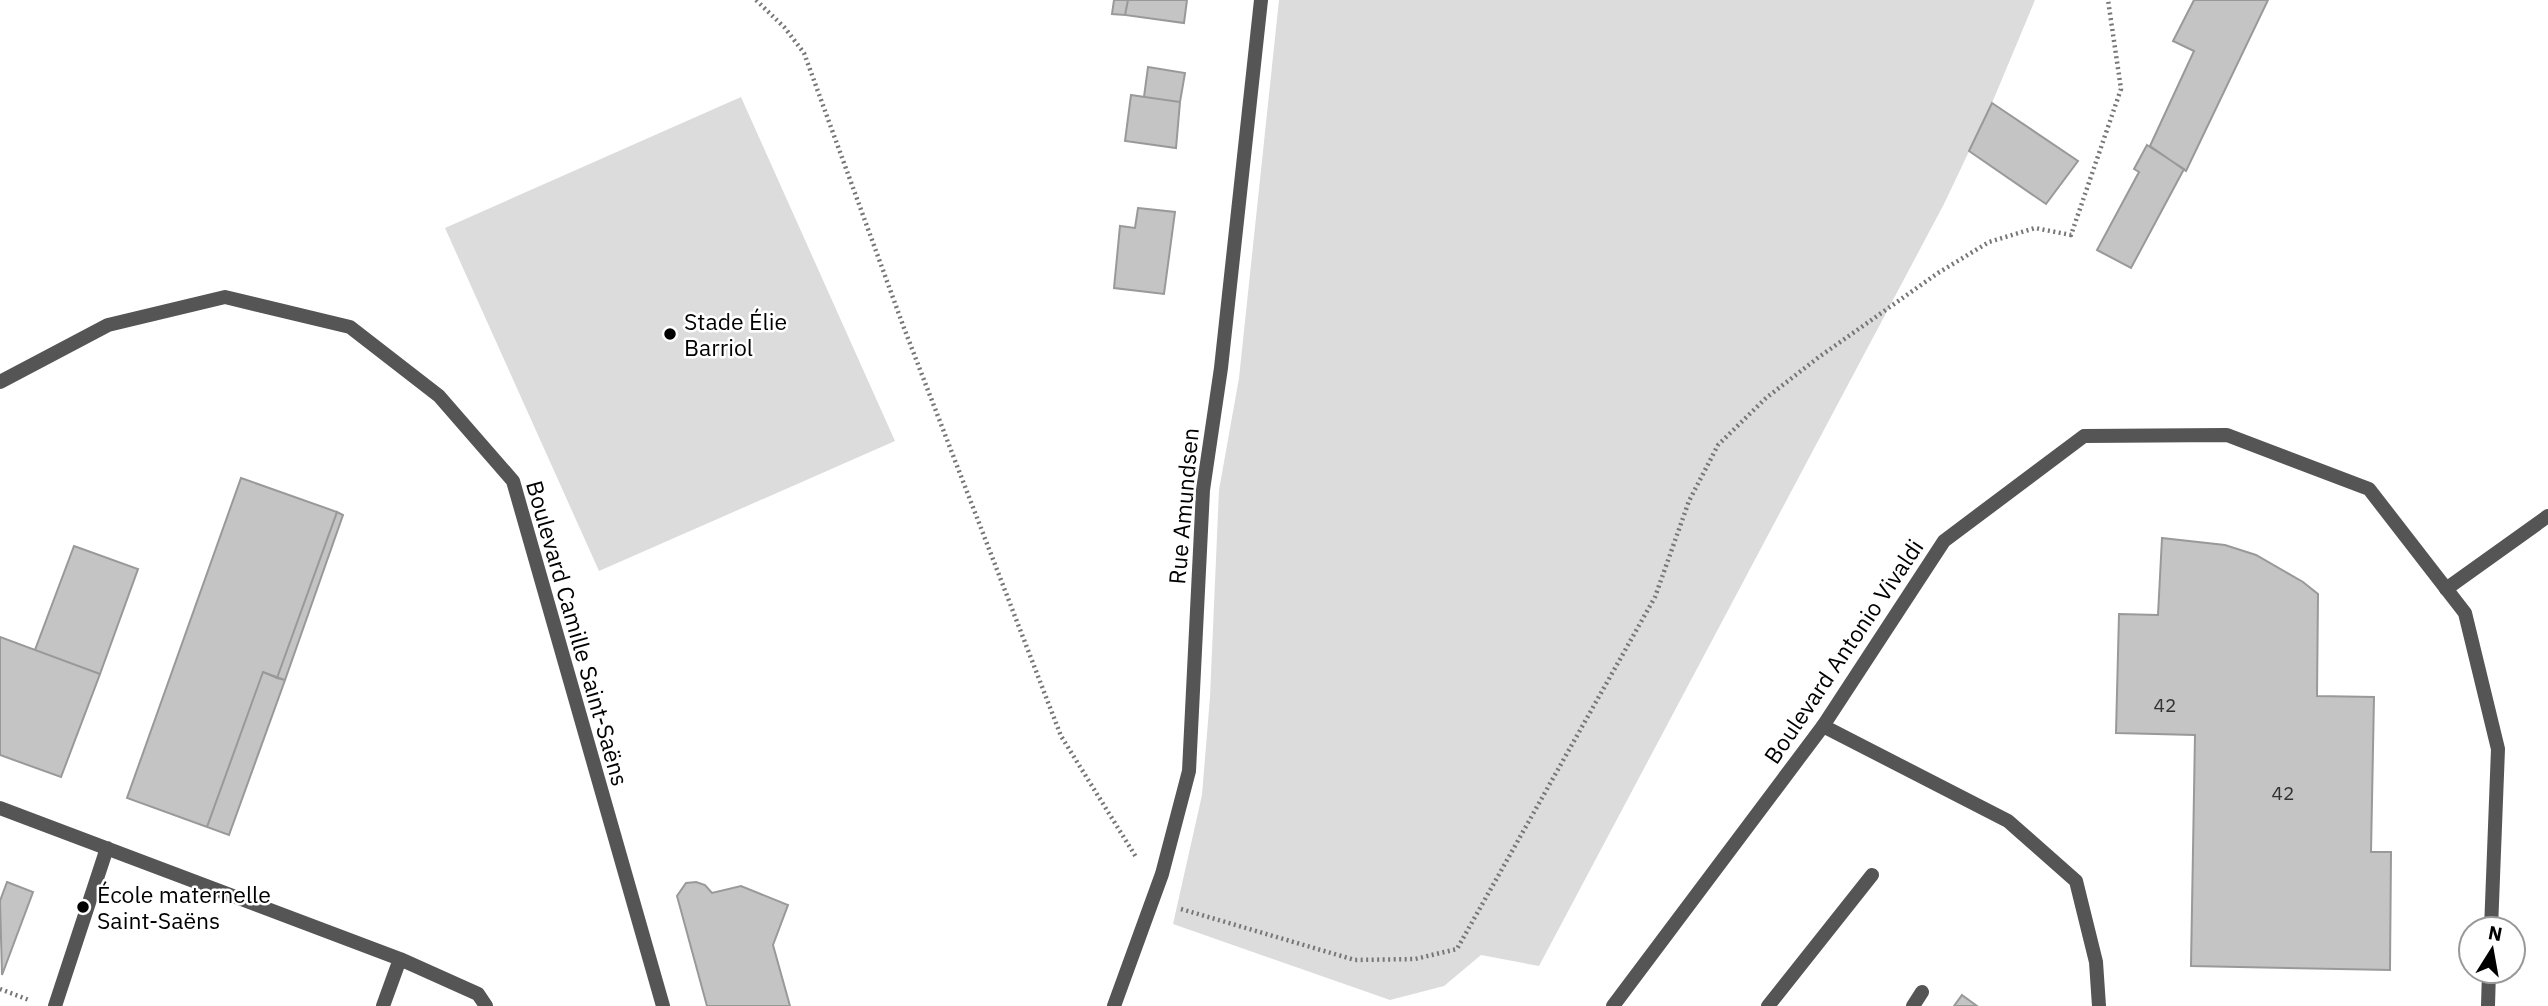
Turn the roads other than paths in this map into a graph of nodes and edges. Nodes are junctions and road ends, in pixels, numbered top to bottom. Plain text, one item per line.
1 (1261, 0) edge
2 (0, 382) edge
3 (2548, 516) edge
4 (2446, 589) junction
5 (1824, 726) junction
6 (0, 808) edge
7 (107, 848) junction
8 (1871, 875) dead end
9 (2492, 915) edge
10 (400, 959) junction
11 (2489, 985) edge
12 (1923, 992) dead end
13 (55, 1006) edge
14 (383, 1006) edge
15 (486, 1006) edge
16 (663, 1006) edge
17 (1114, 1006) edge
18 (1613, 1006) edge
19 (1768, 1006) edge
20 (1913, 1006) edge
21 (2099, 1006) edge
22 (2488, 1006) edge

1 - 17 street, Rue Amundsen
2 - 16 street, Boulevard Camille Saint-Saëns
3 - 4 street
4 - 5 street, Boulevard Antonio Vivaldi
4 - 9 street, Boulevard Antonio Vivaldi
5 - 18 street, Boulevard Antonio Vivaldi
5 - 21 street
6 - 7 street
7 - 10 street
7 - 13 street
8 - 19 street
10 - 14 street
10 - 15 street
11 - 22 street
12 - 20 street

